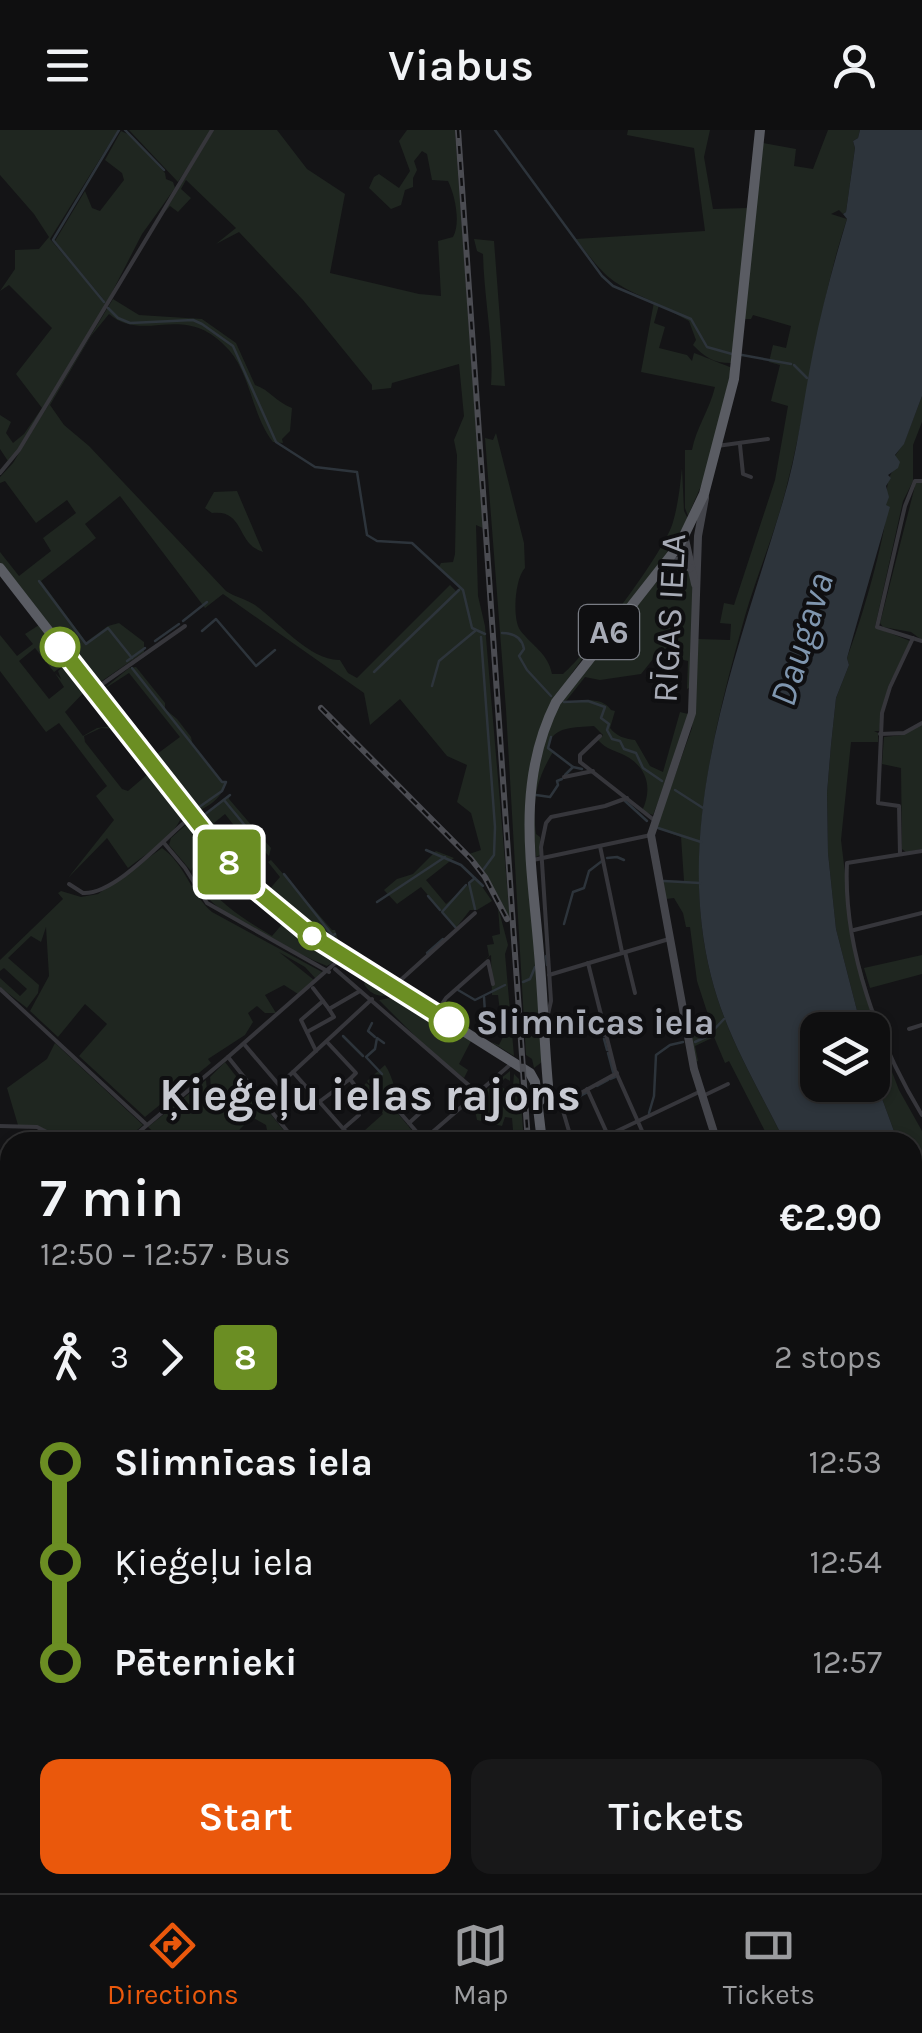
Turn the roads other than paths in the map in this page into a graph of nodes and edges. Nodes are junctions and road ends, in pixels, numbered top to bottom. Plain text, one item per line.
1 (212, 130) edge
2 (760, 130) edge
3 (768, 438) dead end
4 (740, 445) junction
5 (717, 446) junction
6 (0, 474) edge
7 (751, 477) dead end
8 (922, 481) edge
9 (691, 534) junction
10 (664, 565) junction
11 (0, 568) edge
12 (690, 568) junction
13 (696, 588) junction
14 (185, 626) dead end
15 (914, 638) junction
16 (922, 641) edge
17 (94, 690) junction
18 (922, 722) edge
19 (880, 734) junction
20 (600, 736) dead end
21 (592, 771) junction
22 (564, 777) dead end
23 (627, 798) junction
24 (192, 816) junction
25 (654, 820) junction
26 (651, 835) junction
27 (164, 843) junction
28 (600, 846) junction
29 (922, 851) edge
30 (900, 854) junction
31 (536, 859) junction
32 (69, 884) dead end
33 (475, 913) dead end
34 (922, 913) edge
35 (853, 930) junction
36 (669, 939) junction
37 (624, 952) junction
38 (343, 955) junction
39 (588, 963) junction
40 (331, 970) junction
41 (546, 976) junction
42 (493, 984) dead end
43 (394, 986) junction
44 (312, 987) junction
45 (0, 989) edge
46 (362, 990) junction
47 (635, 993) dead end
48 (372, 999) junction
49 (324, 1001) junction
50 (329, 1008) junction
51 (436, 1013) junction
52 (922, 1025) edge
53 (909, 1029) dead end
54 (307, 1032) junction
55 (327, 1042) junction
56 (244, 1043) junction
57 (316, 1051) junction
58 (546, 1051) junction
59 (228, 1057) junction
60 (514, 1060) junction
61 (528, 1070) junction
62 (294, 1072) junction
63 (616, 1073) junction
64 (350, 1079) junction
65 (728, 1084) dead end
66 (587, 1089) junction
67 (479, 1094) junction
68 (700, 1094) junction
69 (537, 1098) junction
70 (319, 1102) junction
71 (360, 1108) dead end
72 (359, 1115) dead end
73 (922, 1115) edge
74 (638, 1122) junction
75 (409, 1123) junction
76 (147, 1125) junction
77 (0, 1126) edge
78 (343, 1128) junction
79 (47, 1132) edge
80 (139, 1132) edge
81 (288, 1132) edge
82 (346, 1132) edge
83 (416, 1132) edge
84 (433, 1132) edge
85 (541, 1132) edge
86 (567, 1132) edge
87 (606, 1132) edge
88 (622, 1132) edge
89 (642, 1132) edge
90 (713, 1132) edge

1 - 6 street
2 - 5 highway, RĪGAS IELA / A6
3 - 4 street
4 - 5 street
4 - 7 street
5 - 9 highway, RĪGAS IELA / A6
8 - 15 street
9 - 10 highway, A6
9 - 12 main road
9 - 13 main road, RĪGAS IELA
10 - 12 main road
10 - 31 highway, A6
11 - 17 highway
12 - 13 main road
13 - 25 main road, RĪGAS IELA
14 - 17 street
15 - 16 street
15 - 19 street
17 - 24 highway
18 - 19 street
19 - 30 street
20 - 21 street
21 - 22 street
21 - 23 street
23 - 25 street
23 - 31 street
24 - 27 street
24 - 38 highway
25 - 26 main road, RĪGAS IELA
26 - 28 street
26 - 36 main road, RĪGAS IELA
27 - 32 street
27 - 40 street
28 - 31 street
28 - 37 street
29 - 30 street
30 - 35 street
31 - 41 highway, A6
33 - 43 street
34 - 35 street
35 - 73 street
36 - 37 street
36 - 68 main road, RĪGAS IELA
37 - 39 street
37 - 47 street
38 - 40 street
38 - 43 highway
39 - 41 street
39 - 63 street
40 - 44 street
40 - 46 street
41 - 58 highway, A6
42 - 51 street
43 - 51 highway
44 - 49 street
44 - 56 street
45 - 76 street
46 - 48 street
46 - 50 street
48 - 55 street
48 - 67 street
49 - 50 street
49 - 54 street
50 - 54 street
51 - 60 highway
52 - 53 street
54 - 57 street
55 - 57 street
55 - 64 street
56 - 59 street
56 - 62 street
57 - 62 street
58 - 61 highway
58 - 69 highway, A6
59 - 76 street
59 - 81 street
60 - 61 highway
60 - 67 street
61 - 69 highway
62 - 70 street
63 - 66 street
63 - 74 street
64 - 70 street
64 - 71 street
65 - 68 street
66 - 86 street
66 - 87 street
67 - 84 street
68 - 74 street
68 - 90 main road, RĪGAS IELA
69 - 85 highway
70 - 78 street
72 - 78 street
74 - 88 street
74 - 89 street
75 - 75 street
75 - 83 street
76 - 80 street
77 - 79 street
78 - 82 street

